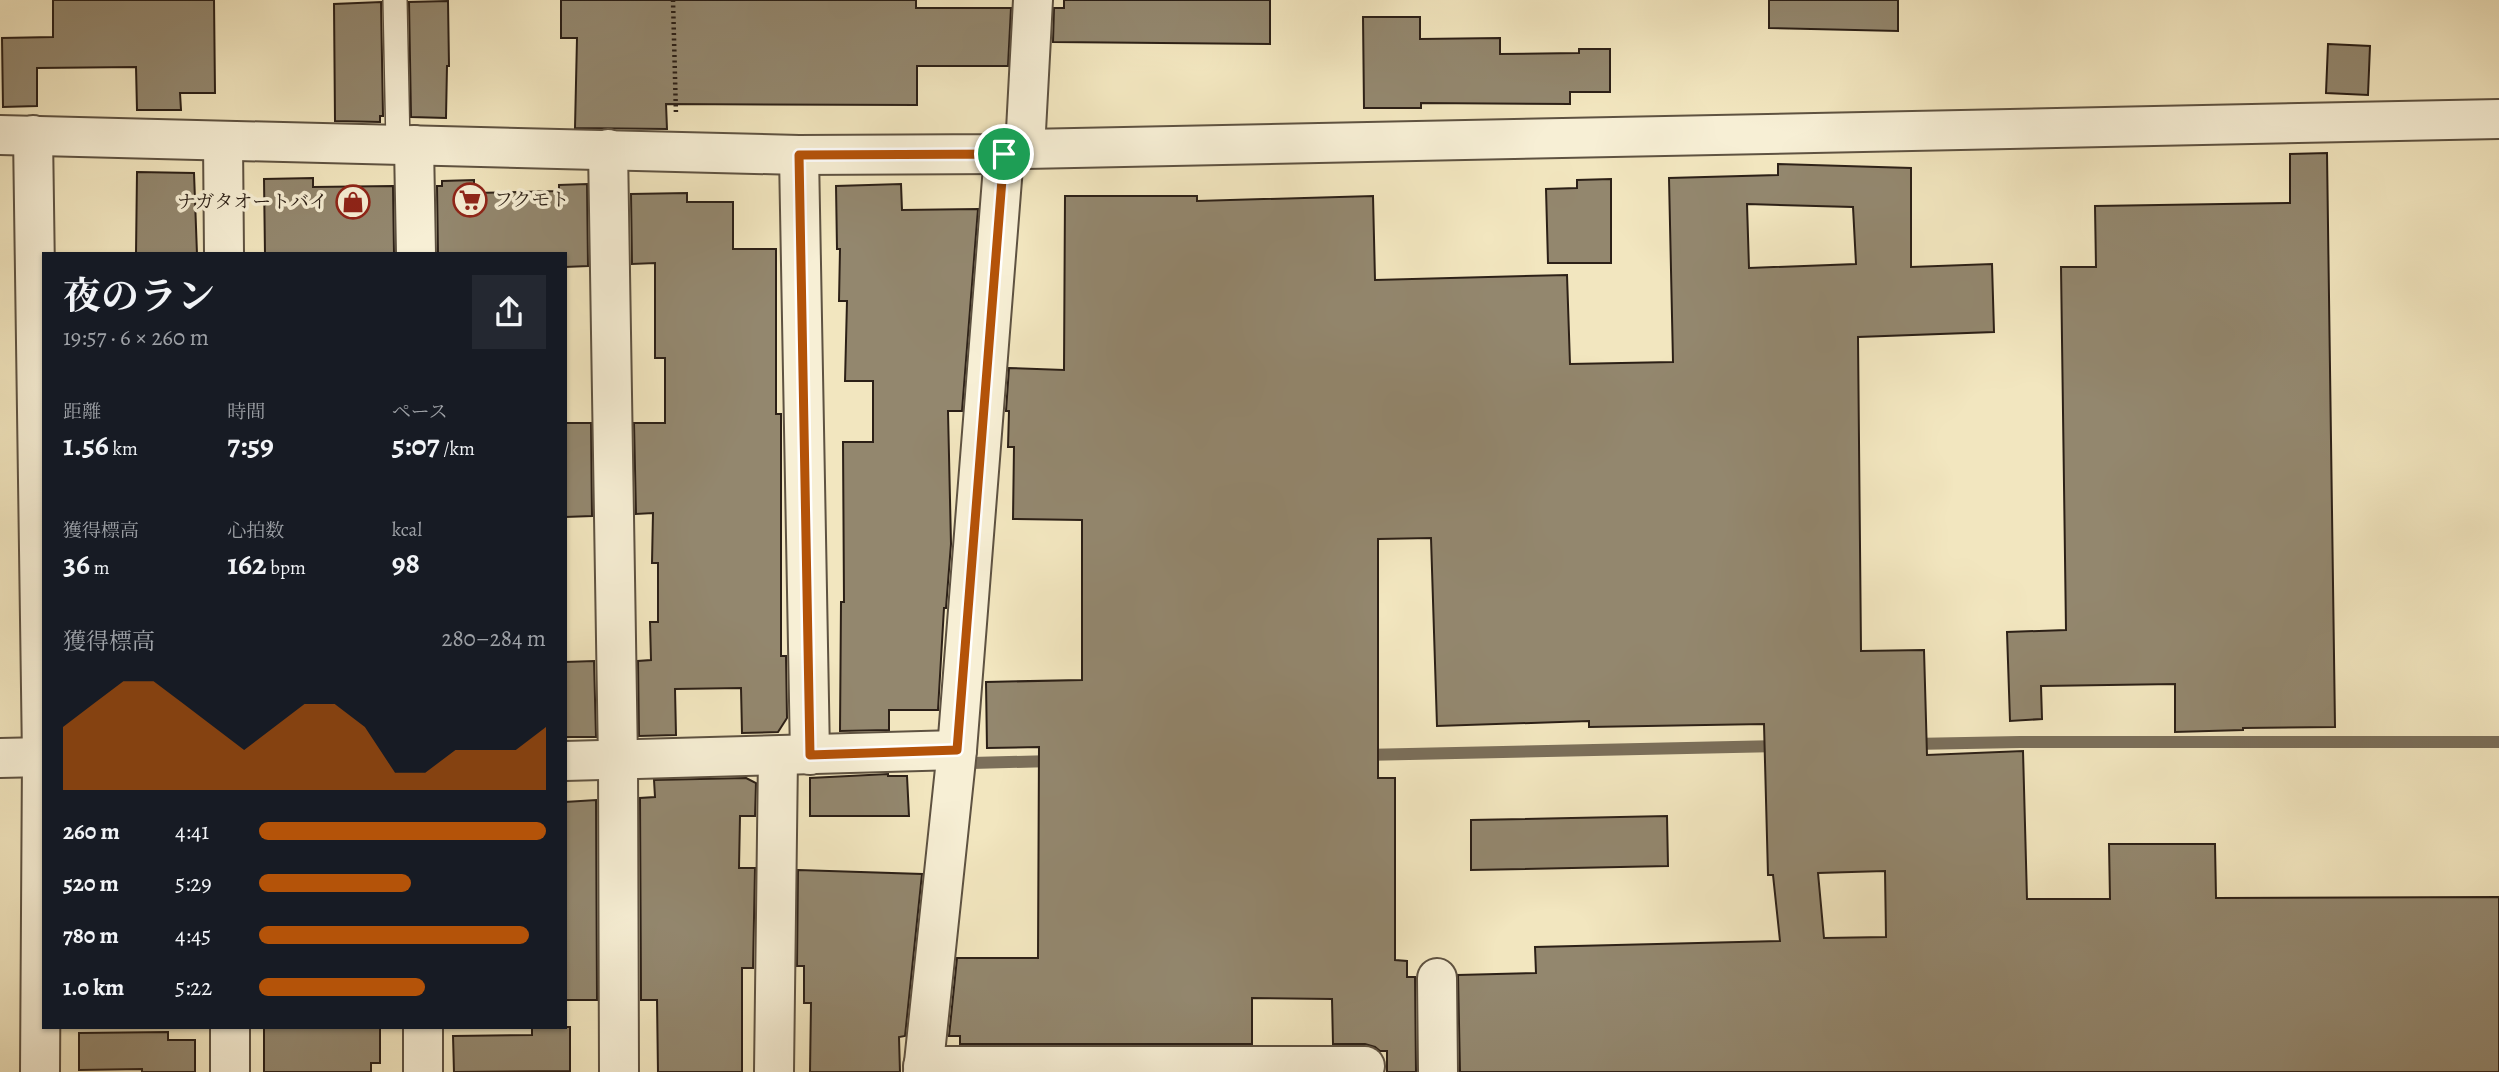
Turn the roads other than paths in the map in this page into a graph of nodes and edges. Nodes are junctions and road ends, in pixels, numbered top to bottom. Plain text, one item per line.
1 (395, 0) edge
2 (1033, 0) edge
3 (2499, 119) edge
4 (16, 135) edge
5 (223, 142) junction
6 (406, 145) junction
7 (608, 149) junction
8 (1014, 152) junction
9 (799, 155) junction
10 (224, 252) edge
11 (416, 252) edge
12 (42, 734) edge
13 (957, 750) junction
14 (794, 755) junction
15 (42, 757) edge
16 (0, 758) edge
17 (567, 761) edge
18 (618, 761) junction
19 (42, 862) edge
20 (1437, 978) dead end
21 (230, 1029) edge
22 (423, 1029) edge
23 (1365, 1066) dead end
24 (923, 1069) edge
25 (1241, 1070) edge
26 (40, 1072) edge
27 (230, 1072) edge
28 (423, 1072) edge
29 (619, 1072) edge
30 (774, 1072) edge
31 (1438, 1072) edge

1 - 6 lane
2 - 8 street
3 - 8 street
4 - 5 street
4 - 12 street
5 - 6 street
5 - 10 street
6 - 7 street
6 - 11 street
7 - 9 street
7 - 18 street
8 - 9 street
8 - 13 street
9 - 14 street
13 - 14 street
13 - 24 street
14 - 18 street
14 - 30 street
15 - 16 street
17 - 18 street
18 - 29 street
19 - 26 street
20 - 31 street
21 - 27 street
22 - 28 street
23 - 25 street
24 - 25 street

